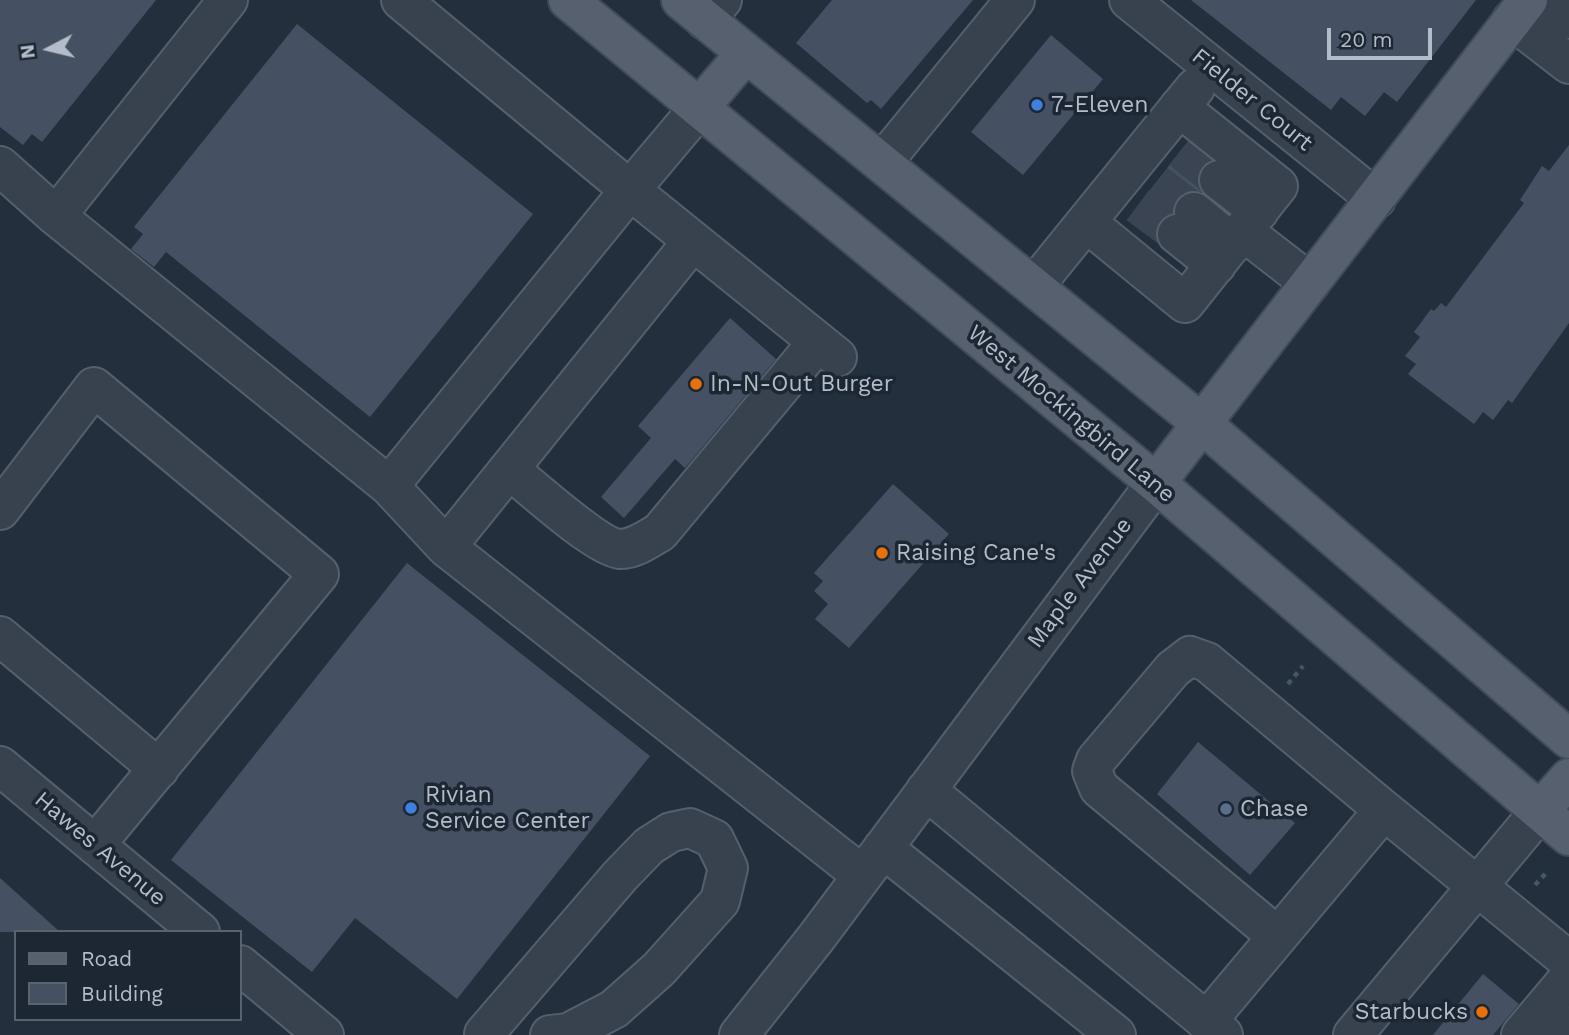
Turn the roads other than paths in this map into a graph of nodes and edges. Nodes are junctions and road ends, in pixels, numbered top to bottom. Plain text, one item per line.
1 (228, 0) edge
2 (401, 0) edge
3 (568, 0) edge
4 (1015, 0) edge
5 (1129, 0) edge
6 (703, 7) edge
7 (1526, 7) edge
8 (1569, 19) edge
9 (747, 53) junction
10 (1569, 64) edge
11 (1212, 67) junction
12 (699, 108) junction
13 (1173, 129) junction
14 (881, 160) junction
15 (0, 166) edge
16 (1219, 180) tunnel mouth
17 (630, 190) junction
18 (1376, 200) junction
19 (56, 216) junction
20 (1086, 222) junction
21 (1185, 223) tunnel mouth
22 (1238, 238) junction
23 (693, 241) junction
24 (1310, 283) junction
25 (1035, 285) junction
26 (1201, 423) junction
27 (509, 469) junction
28 (1156, 483) junction
29 (389, 486) junction
30 (0, 510) edge
31 (446, 547) junction
32 (0, 636) edge
33 (1569, 739) edge
34 (0, 766) edge
35 (159, 769) junction
36 (1569, 778) edge
37 (926, 790) junction
38 (1384, 810) junction
39 (1540, 811) junction
40 (1569, 836) edge
41 (95, 845) junction
42 (873, 861) junction
43 (1477, 887) junction
44 (198, 930) edge
45 (1277, 936) junction
46 (1569, 961) edge
47 (242, 967) edge
48 (1569, 978) edge
49 (1569, 1027) edge
50 (1214, 1028) edge
51 (484, 1034) edge
52 (324, 1035) edge
53 (464, 1035) edge
54 (492, 1035) edge
55 (550, 1035) edge
56 (739, 1035) edge
57 (1116, 1035) edge
58 (1353, 1035) edge
59 (1521, 1035) edge
60 (1563, 1035) edge

1 - 19 street
2 - 17 street
3 - 12 main road, West Mockingbird Lane
4 - 14 street
5 - 11 street, Fielder Court
6 - 9 main road
7 - 8 street
7 - 10 street
7 - 18 main road, Maple Avenue
9 - 12 main road
9 - 14 main road
11 - 13 street
11 - 18 street, Fielder Court
12 - 17 street
12 - 28 main road, West Mockingbird Lane
13 - 20 street
13 - 22 street
14 - 25 main road
15 - 19 street
16 - 22 street
17 - 23 street
17 - 29 street
18 - 24 main road, Maple Avenue
19 - 29 street
20 - 22 street
20 - 25 street
21 - 22 street
22 - 24 street
23 - 27 street
23 - 27 street
24 - 26 main road, Maple Avenue
25 - 26 main road
26 - 28 main road, Maple Avenue
26 - 33 main road
27 - 31 street
28 - 37 street, Maple Avenue
28 - 39 main road, West Mockingbird Lane
29 - 31 street
30 - 35 street
31 - 42 street
32 - 35 street
34 - 41 street, Hawes Avenue
35 - 41 street
36 - 39 main road
37 - 42 street, Maple Avenue
37 - 50 street
38 - 43 street
38 - 45 street
38 - 45 street
39 - 40 main road, West Mockingbird Lane
39 - 43 street
41 - 44 street, Hawes Avenue
42 - 56 street, Maple Avenue
42 - 57 street
43 - 46 street
43 - 58 street
45 - 50 street
47 - 52 street
48 - 59 street
49 - 60 street
51 - 53 street
51 - 54 street
51 - 55 street

